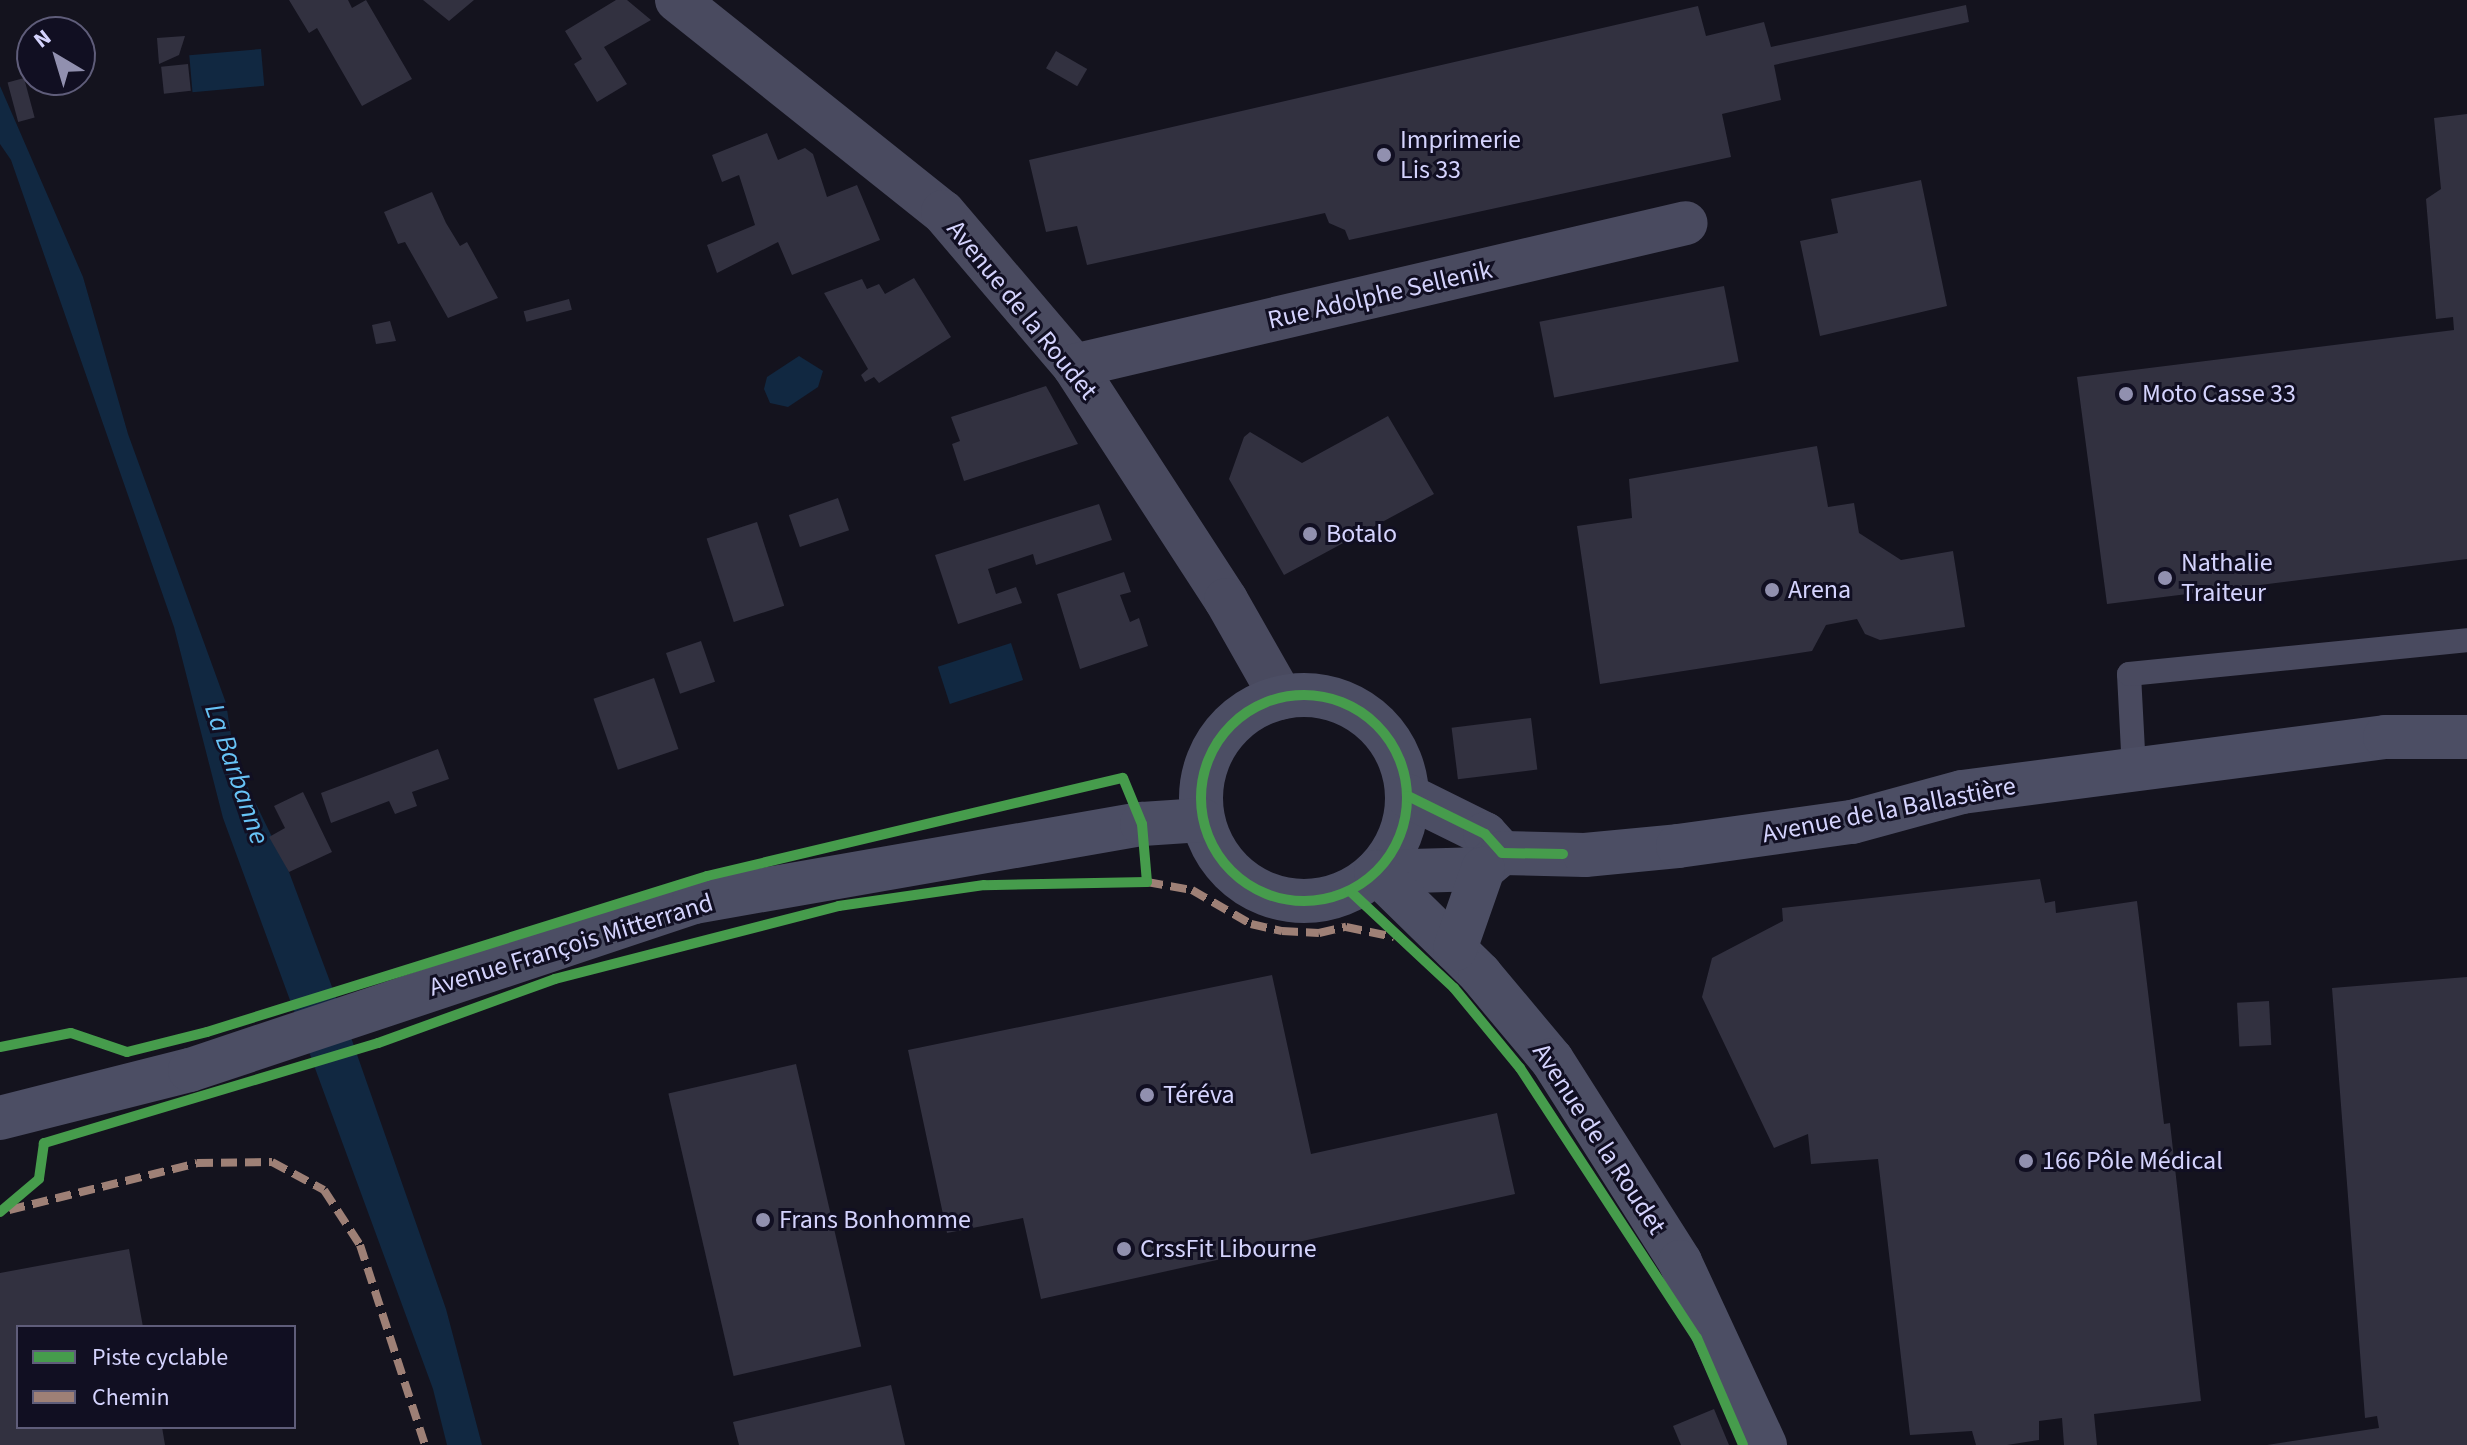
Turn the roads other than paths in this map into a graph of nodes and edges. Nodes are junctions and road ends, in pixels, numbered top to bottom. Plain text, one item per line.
1 (677, 0) edge
2 (1686, 223) dead end
3 (1074, 366) junction
4 (2467, 640) edge
5 (1281, 697) junction
6 (2467, 737) edge
7 (2134, 770) junction
8 (1408, 796) junction
9 (1202, 820) junction
10 (1492, 861) junction
11 (1376, 872) junction
12 (1455, 949) junction
13 (0, 1118) edge
14 (1765, 1445) edge

1 - 3 street, Avenue de la Roudet
2 - 3 street, Rue Adolphe Sellenik
3 - 5 street, Avenue de la Roudet
4 - 7 lane
5 - 8 main road
5 - 9 main road
6 - 7 main road, Avenue de la Ballastière
7 - 10 main road, Avenue de la Ballastière
8 - 10 main road
8 - 11 main road
9 - 11 main road
9 - 13 main road, Avenue François Mitterrand
10 - 11 main road, Avenue de la Ballastière
10 - 12 main road
11 - 12 main road, Avenue de la Roudet
12 - 14 main road, Avenue de la Roudet

